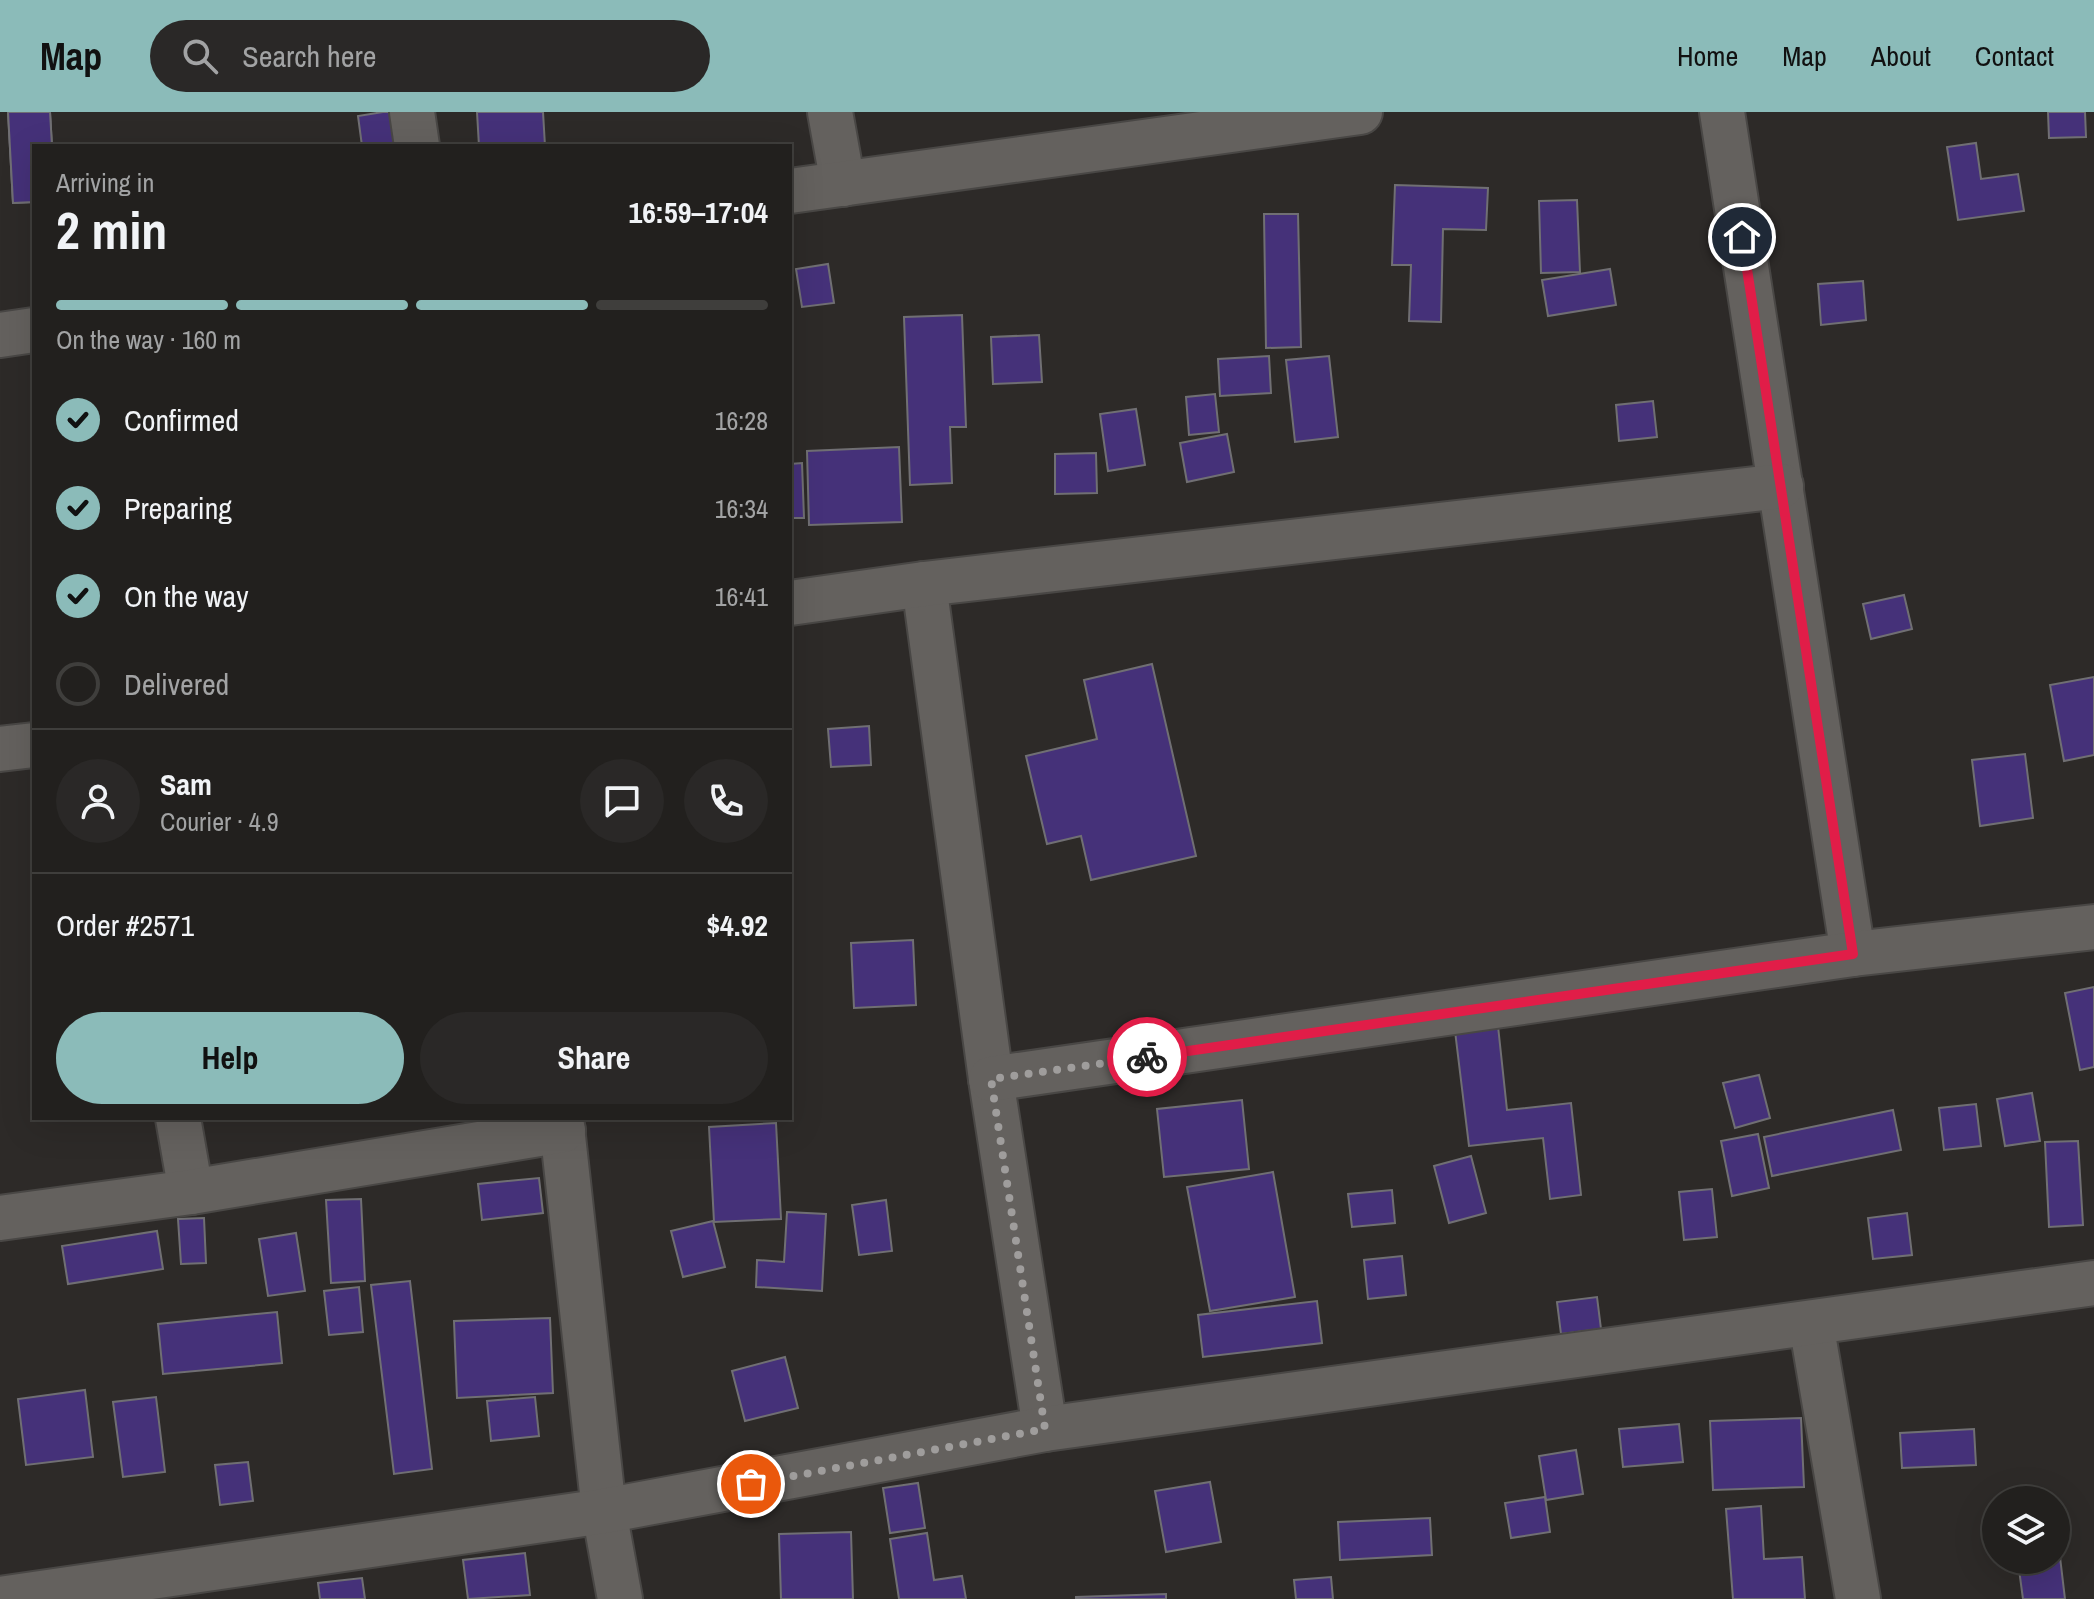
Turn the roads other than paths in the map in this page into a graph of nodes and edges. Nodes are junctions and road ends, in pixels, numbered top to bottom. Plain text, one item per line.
1 (412, 112) edge
2 (830, 112) edge
3 (1360, 112) edge
4 (1722, 112) edge
5 (417, 144) edge
6 (843, 184) junction
7 (792, 191) edge
8 (32, 330) edge
9 (0, 335) edge
10 (1781, 486) junction
11 (924, 584) junction
12 (792, 603) edge
13 (32, 745) edge
14 (0, 749) edge
15 (2094, 927) edge
16 (1853, 954) junction
17 (991, 1079) junction
18 (178, 1120) edge
19 (562, 1124) edge
20 (191, 1192) junction
21 (0, 1218) edge
22 (2094, 1283) edge
23 (1811, 1323) junction
24 (1045, 1429) junction
25 (604, 1511) junction
26 (235, 1583) edge
27 (0, 1599) edge
28 (620, 1599) edge
29 (1858, 1599) edge

1 - 5 street
2 - 6 street
3 - 6 street
4 - 10 street
6 - 7 street
8 - 9 street
10 - 11 street
10 - 16 street
11 - 12 street
11 - 17 street
13 - 14 street
15 - 16 street
16 - 17 street
17 - 24 street
18 - 20 street
19 - 20 street
19 - 25 street
20 - 21 street
22 - 23 street
23 - 24 street
23 - 29 street
24 - 25 street
25 - 26 street
25 - 28 street
26 - 27 street

